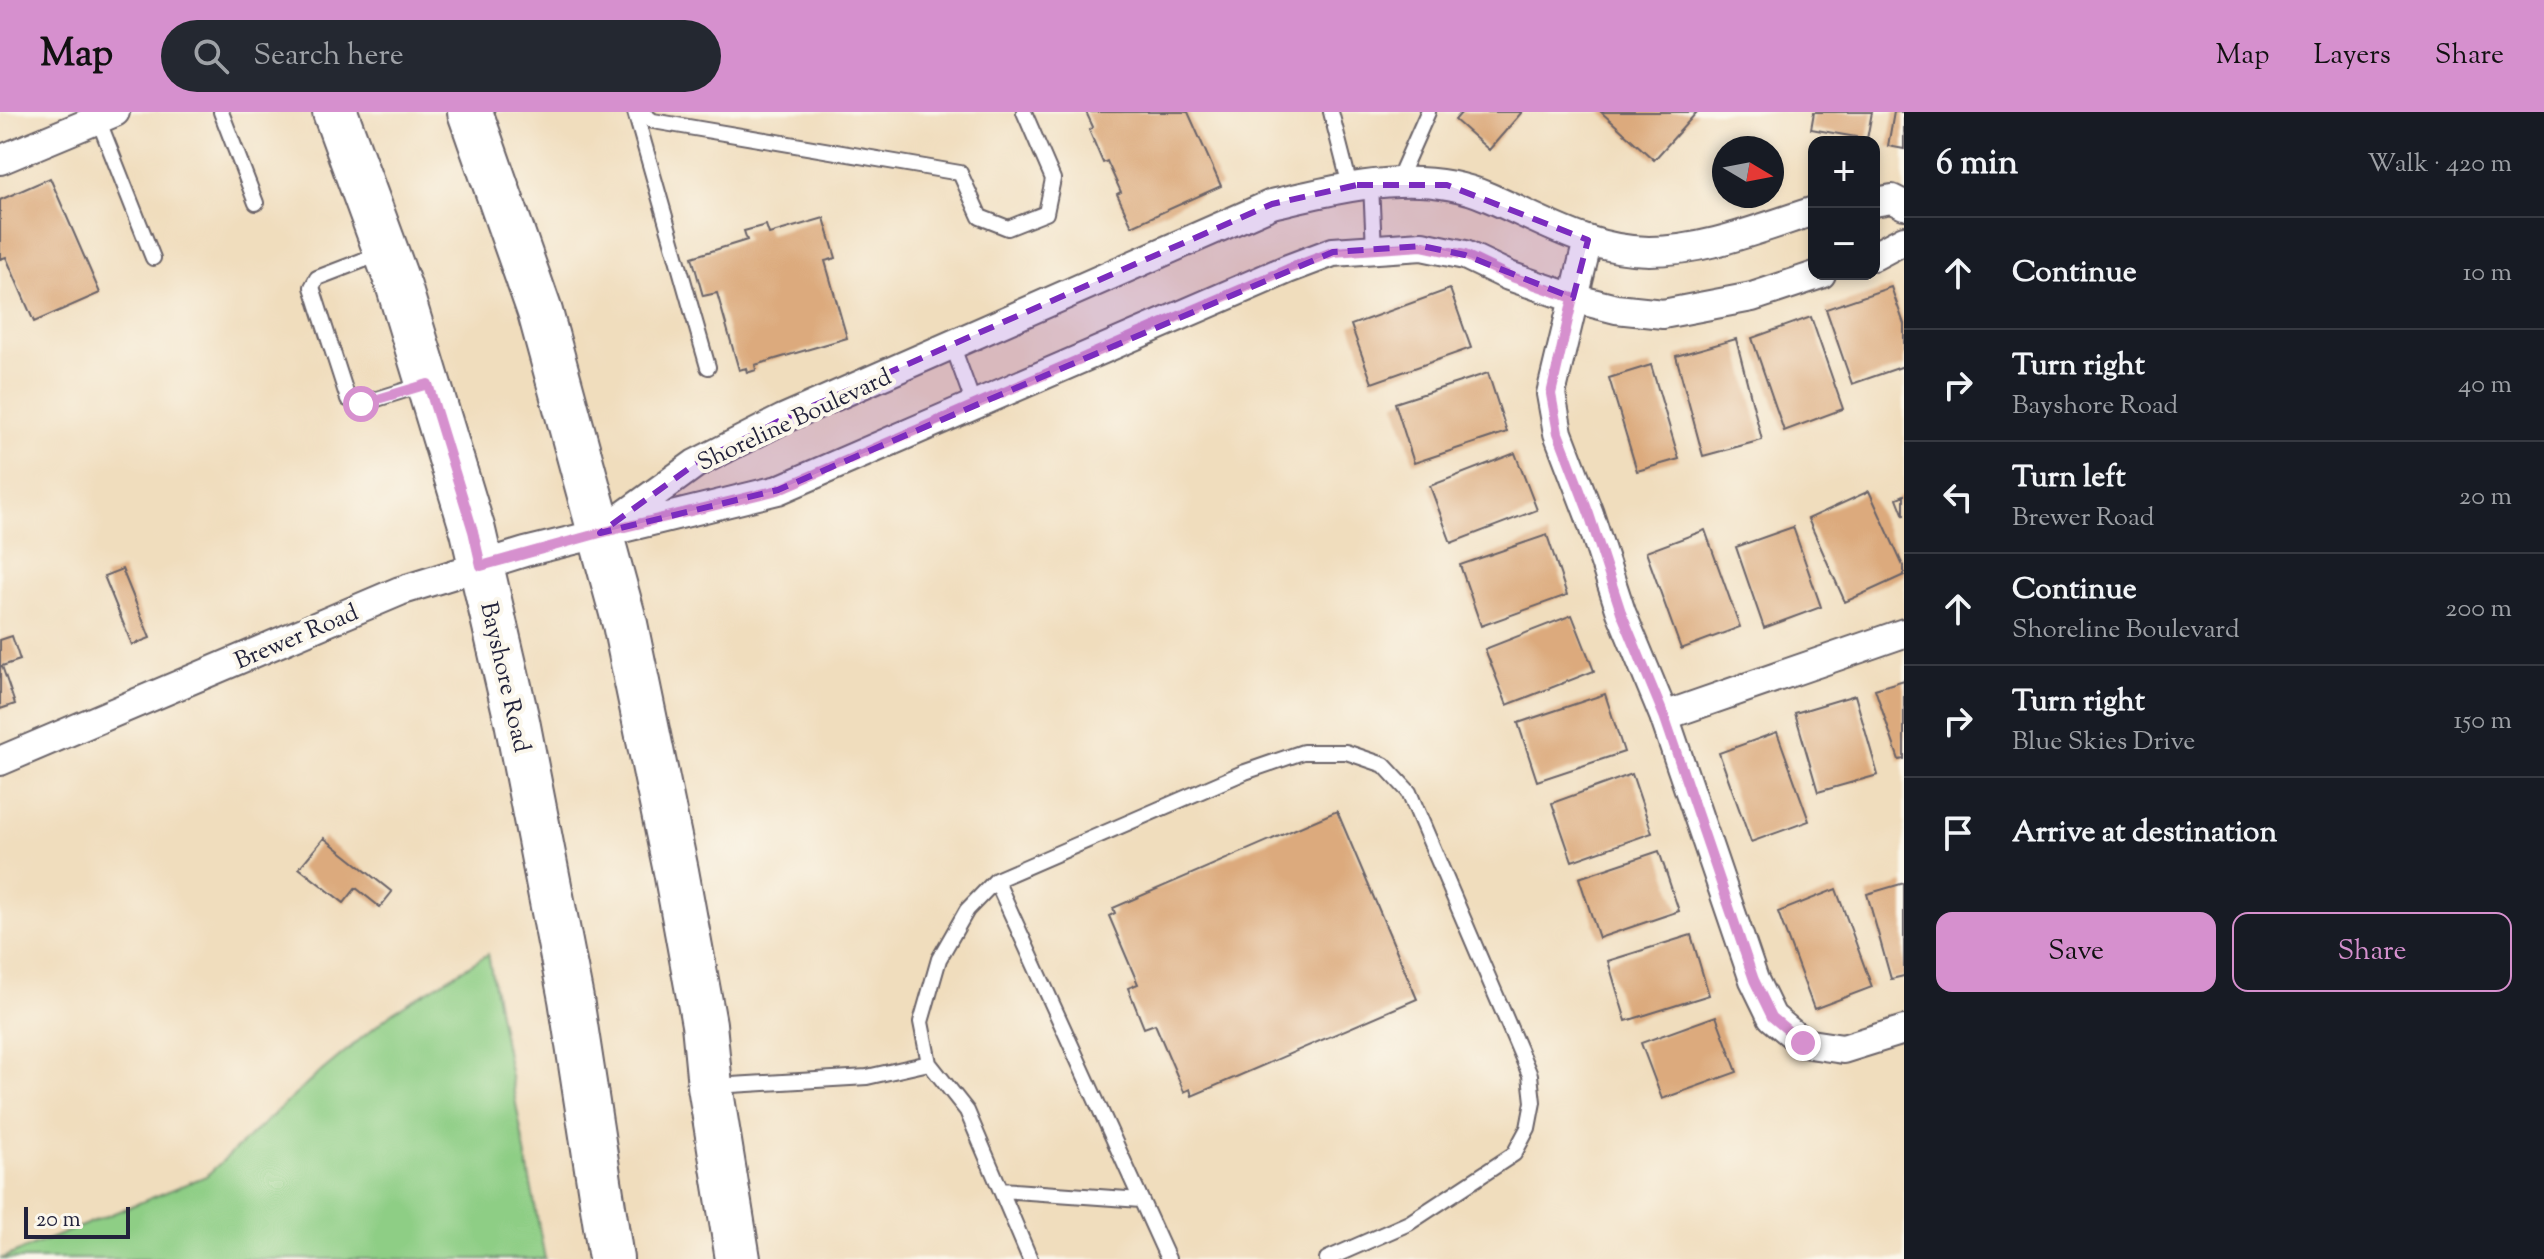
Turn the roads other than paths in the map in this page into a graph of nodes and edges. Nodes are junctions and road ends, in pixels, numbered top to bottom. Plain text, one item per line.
1 (221, 112) edge
2 (335, 112) edge
3 (470, 112) edge
4 (638, 112) edge
5 (1024, 112) edge
6 (1331, 112) edge
7 (1428, 112) edge
8 (106, 116) edge
9 (0, 160) edge
10 (1373, 184) junction
11 (1880, 201) edge
12 (256, 203) dead end
13 (1904, 205) edge
14 (1808, 213) edge
15 (1588, 240) junction
16 (1904, 240) edge
17 (1374, 249) junction
18 (387, 252) junction
19 (1880, 253) edge
20 (153, 258) dead end
21 (1808, 278) edge
22 (1573, 298) junction
23 (953, 347) junction
24 (708, 367) dead end
25 (428, 384) junction
26 (974, 405) junction
27 (600, 533) junction
28 (481, 566) junction
29 (1904, 633) edge
30 (1664, 716) junction
31 (0, 761) edge
32 (996, 880) junction
33 (1904, 1030) edge
34 (929, 1063) junction
35 (710, 1086) junction
36 (1001, 1190) junction
37 (1141, 1200) junction
38 (611, 1259) edge
39 (738, 1259) edge
40 (1030, 1259) edge
41 (1168, 1259) edge
42 (1327, 1259) edge

1 - 12 lane
2 - 18 main road, Bayshore Road
3 - 27 main road
4 - 5 lane
4 - 24 lane
6 - 10 lane
7 - 10 lane
8 - 9 street
8 - 20 lane
10 - 15 street, Shoreline Boulevard
10 - 17 lane
10 - 23 street, Shoreline Boulevard
11 - 13 street
14 - 15 street, Shoreline Boulevard
15 - 22 street
16 - 19 street
17 - 22 street, Shoreline Boulevard
17 - 26 street, Shoreline Boulevard
18 - 25 main road, Bayshore Road
18 - 25 lane
21 - 22 street, Shoreline Boulevard
22 - 30 street
23 - 26 lane
23 - 27 street, Shoreline Boulevard
25 - 28 main road, Bayshore Road
26 - 27 street, Shoreline Boulevard
27 - 28 street, Brewer Road
27 - 35 main road
28 - 31 street, Brewer Road
28 - 38 main road, Bayshore Road
29 - 30 street
30 - 33 street
32 - 34 lane
32 - 37 lane
32 - 42 lane
34 - 35 lane
34 - 36 lane
35 - 39 main road
36 - 37 lane
36 - 40 lane
37 - 41 lane

